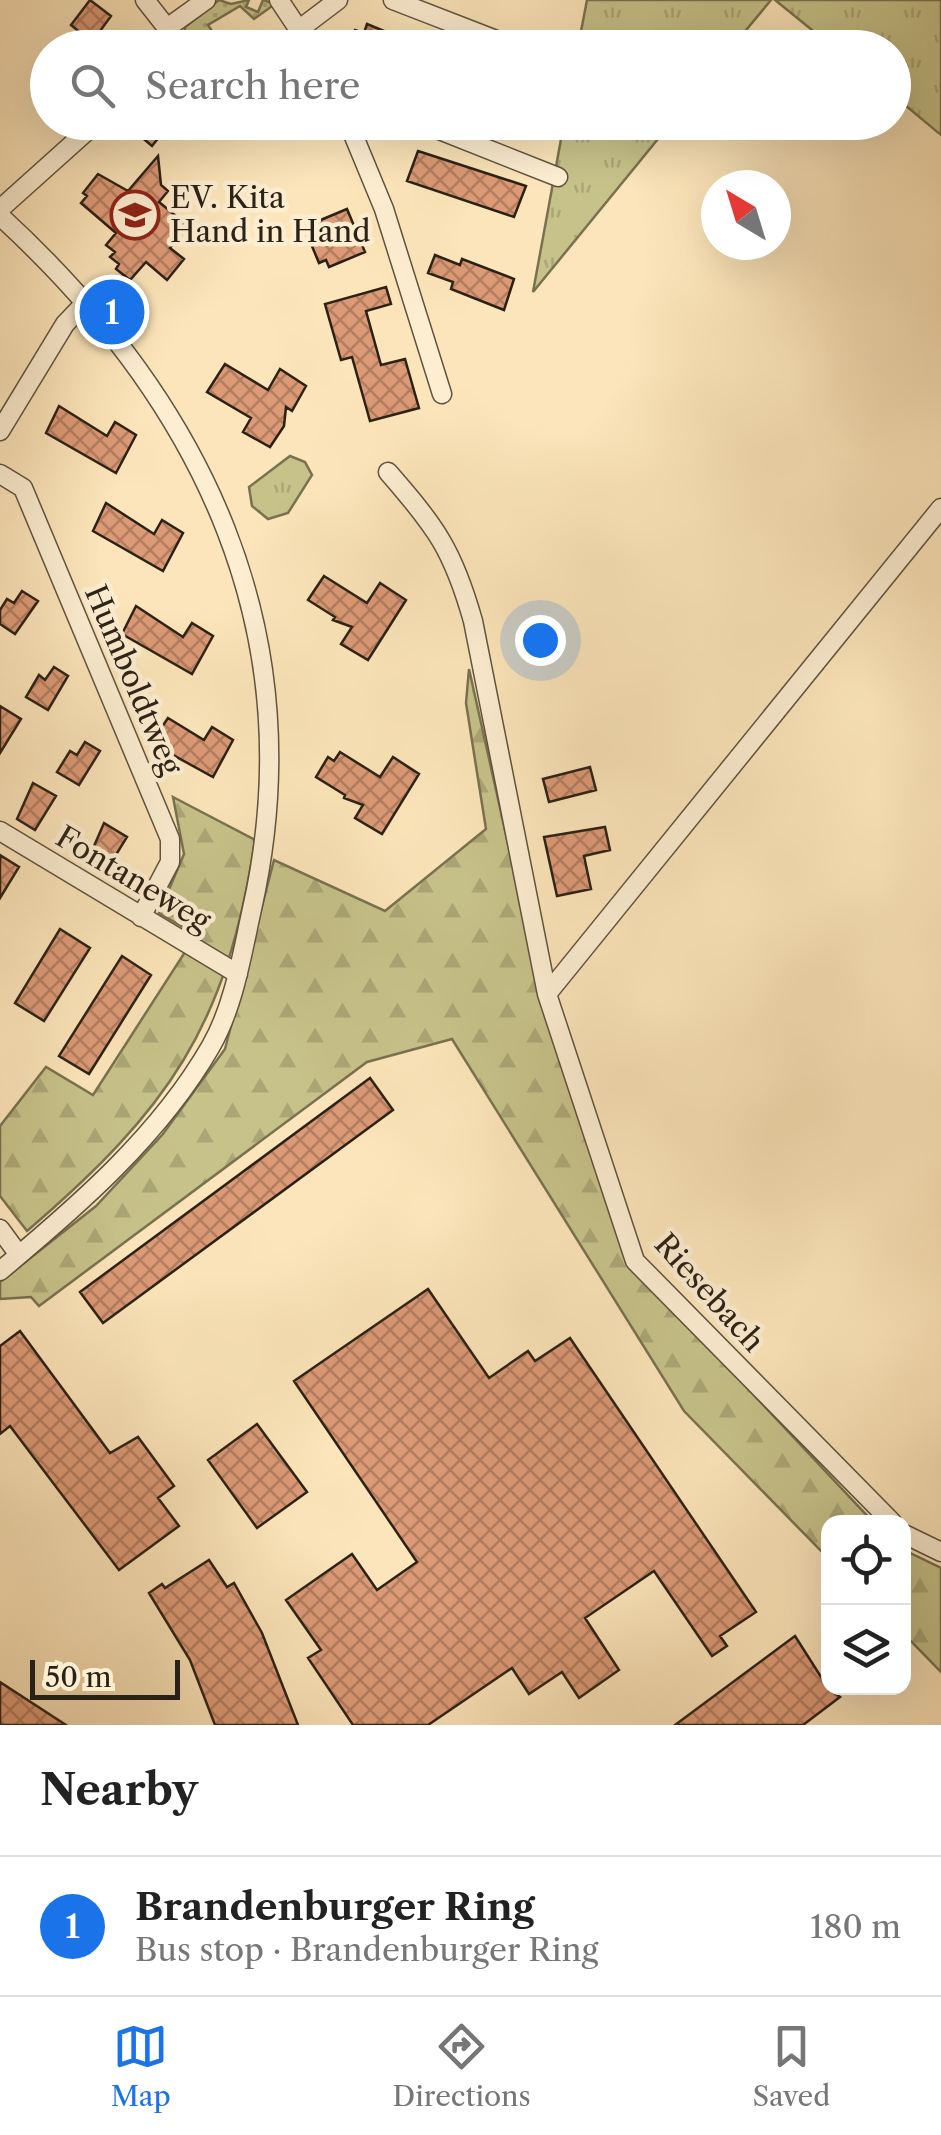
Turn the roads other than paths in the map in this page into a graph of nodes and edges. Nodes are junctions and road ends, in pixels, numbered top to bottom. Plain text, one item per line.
1 (145, 0) edge
2 (206, 0) edge
3 (280, 0) edge
4 (338, 0) edge
5 (393, 0) edge
6 (167, 28) joint
7 (301, 28) joint
8 (471, 30) edge
9 (77, 140) edge
10 (355, 140) edge
11 (464, 140) edge
12 (558, 177) dead end
13 (0, 208) edge
14 (0, 216) edge
15 (87, 301) junction
16 (442, 394) dead end
17 (0, 431) edge
18 (388, 472) dead end
19 (0, 474) edge
20 (941, 508) edge
21 (0, 830) edge
22 (141, 917) junction
23 (238, 974) junction
24 (547, 994) junction
25 (0, 1230) edge
26 (20, 1254) junction
27 (0, 1271) edge
28 (885, 1515) edge
29 (911, 1537) edge
30 (941, 1552) edge

1 - 6 street
2 - 6 street
3 - 7 street
4 - 7 street
5 - 8 street
9 - 13 street
10 - 16 street
11 - 12 street
14 - 15 street
15 - 17 street
15 - 23 street
18 - 24 street, Riesebach
19 - 22 street, Humboldtweg
20 - 24 street
21 - 22 street, Fontaneweg
22 - 23 street, Fontaneweg
23 - 26 street
24 - 28 street, Riesebach
25 - 26 street
26 - 27 street
29 - 30 street

